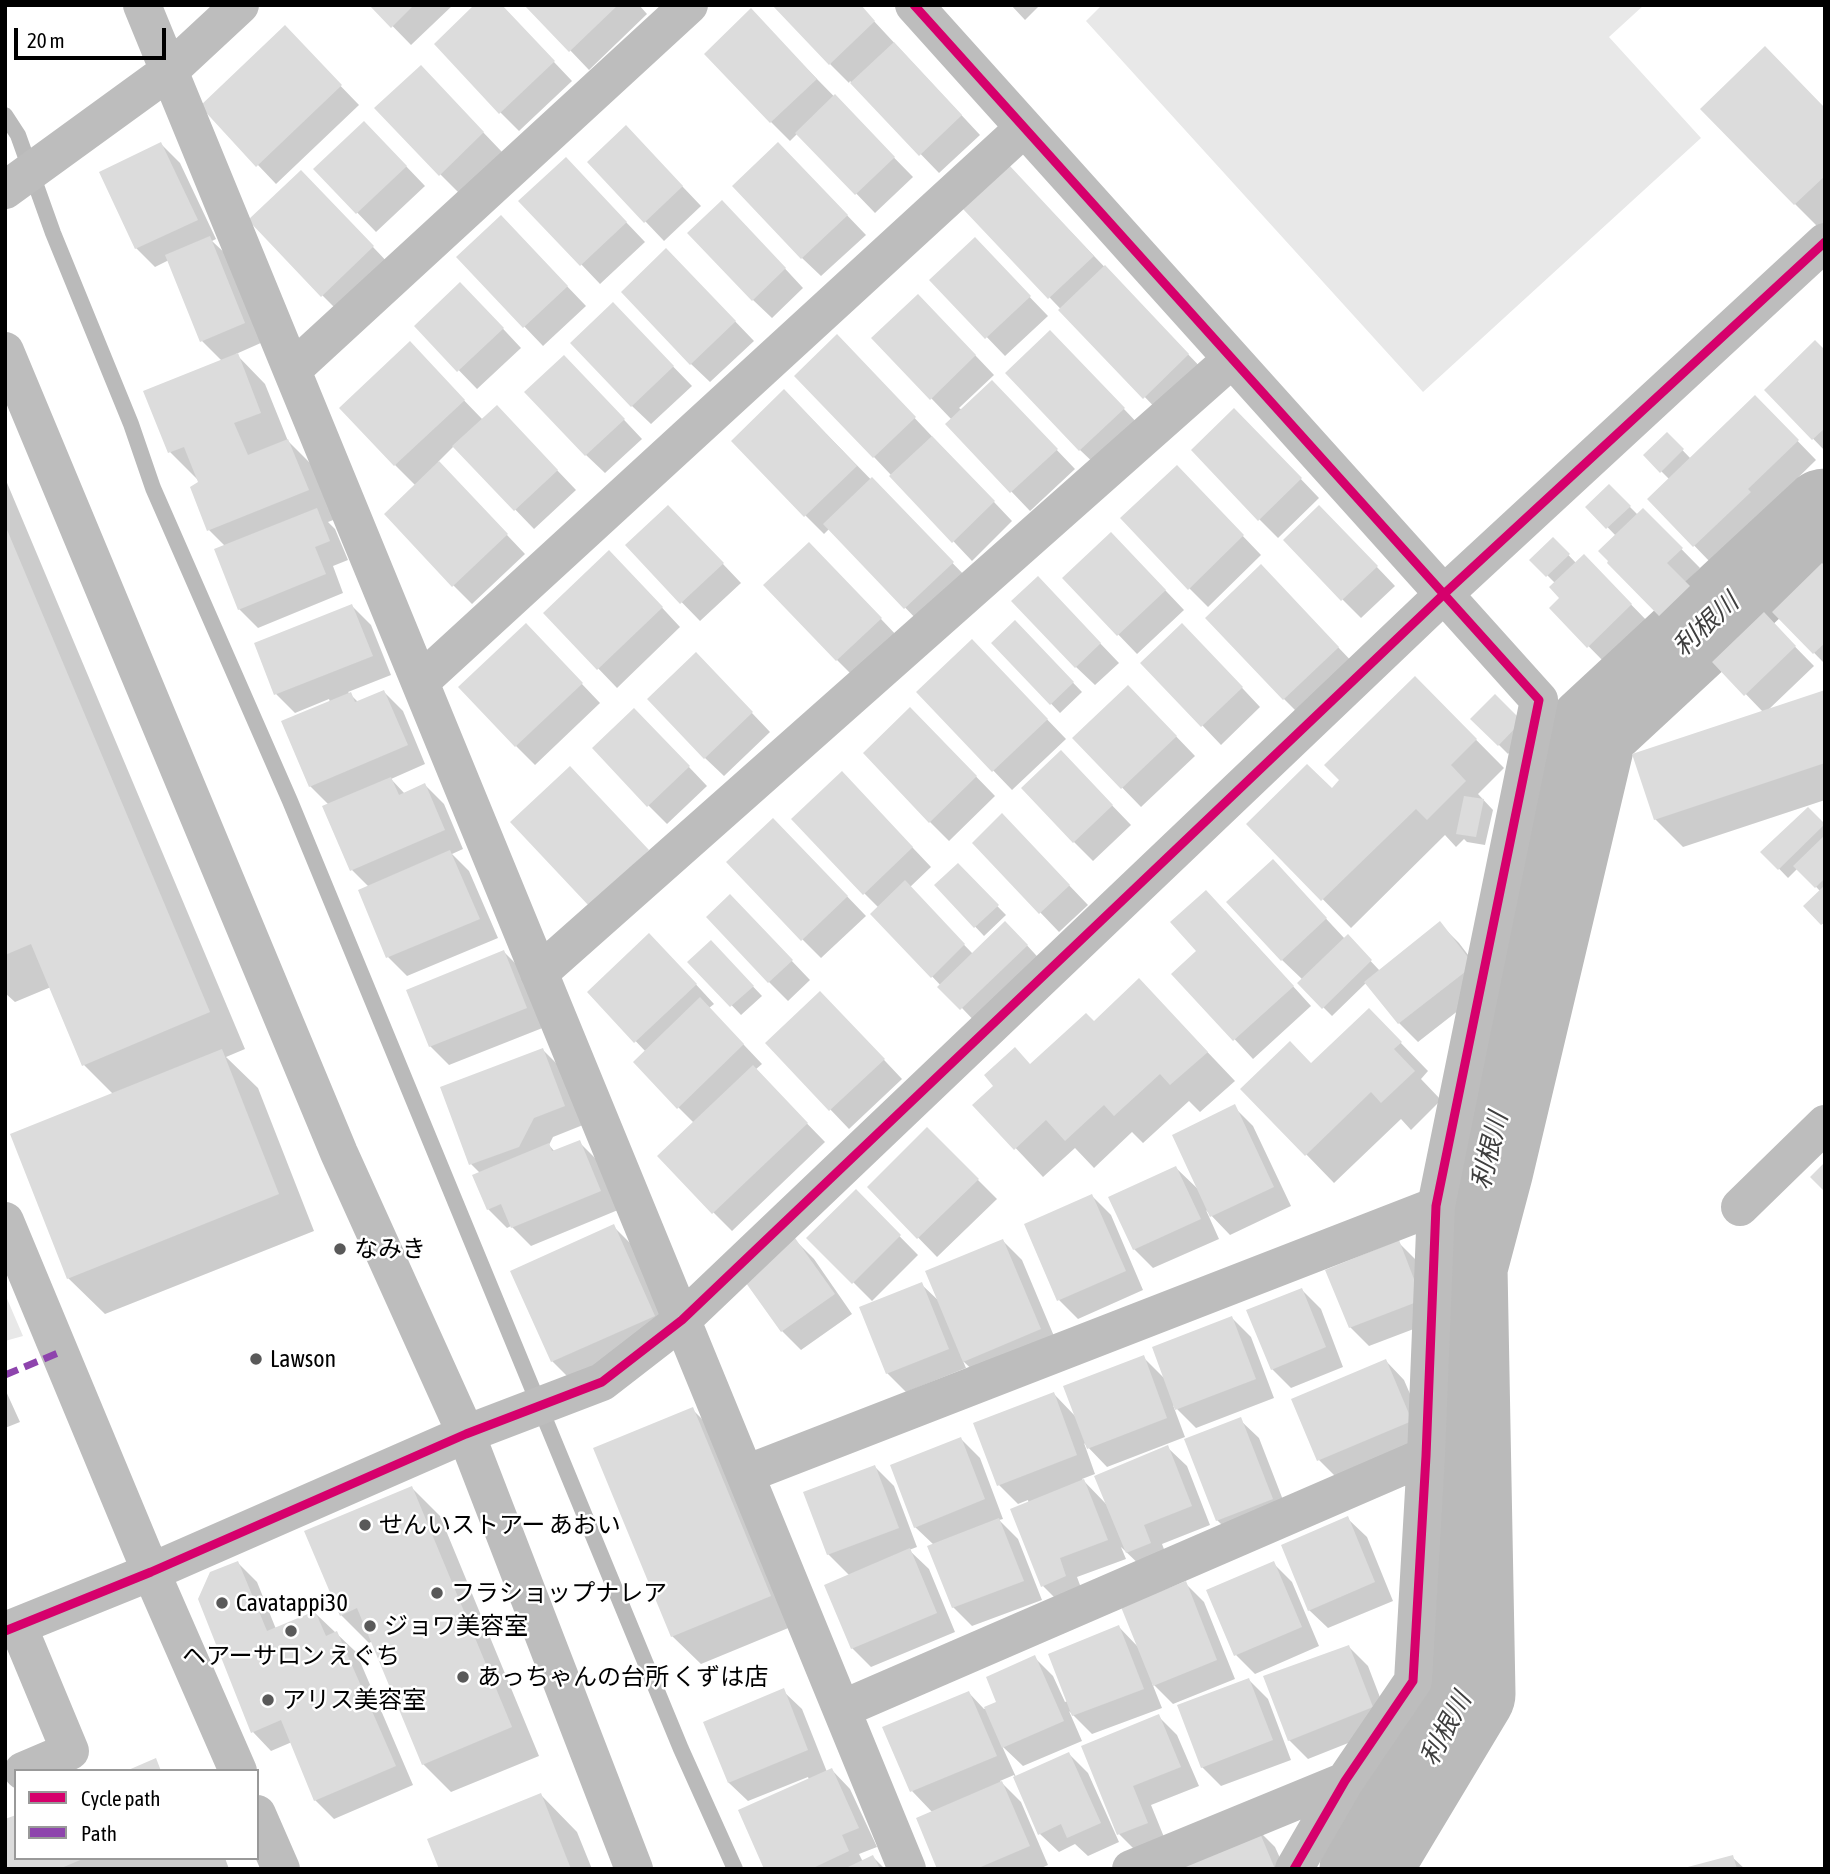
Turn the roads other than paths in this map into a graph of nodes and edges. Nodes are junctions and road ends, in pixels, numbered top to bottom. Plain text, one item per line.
1 (142, 5) edge
2 (240, 5) edge
3 (690, 5) edge
4 (914, 5) edge
5 (169, 71) junction
6 (1024, 128) junction
7 (5, 190) edge
8 (1825, 243) edge
9 (5, 351) edge
10 (1232, 359) junction
11 (292, 370) junction
12 (1444, 594) junction
13 (420, 682) junction
14 (539, 973) junction
15 (1825, 1124) edge
16 (1436, 1206) junction
17 (1740, 1206) dead end
18 (5, 1221) edge
19 (682, 1320) junction
20 (466, 1434) junction
21 (1426, 1457) junction
22 (746, 1474) junction
23 (151, 1572) junction
24 (12, 1628) edge
25 (842, 1709) junction
26 (28, 1769) edge
27 (237, 1769) edge
28 (1345, 1781) junction
29 (259, 1820) edge
30 (281, 1869) edge
31 (634, 1869) edge
32 (907, 1869) edge
33 (1131, 1869) edge
34 (1294, 1869) edge

1 - 5 street
2 - 5 street
3 - 11 street
4 - 6 street
5 - 7 street
5 - 11 street
6 - 10 street
6 - 13 street
8 - 12 street
9 - 20 street
10 - 12 street
10 - 14 street
11 - 13 street
12 - 16 street
12 - 19 street
13 - 14 street
14 - 19 street
15 - 17 street
16 - 21 street
16 - 22 street
18 - 23 street
19 - 20 street
19 - 22 street
20 - 23 street
20 - 31 street
21 - 25 street
21 - 28 street
22 - 25 street
23 - 24 street
23 - 27 street
24 - 26 street
25 - 32 street
28 - 33 street
28 - 34 street
29 - 30 street

